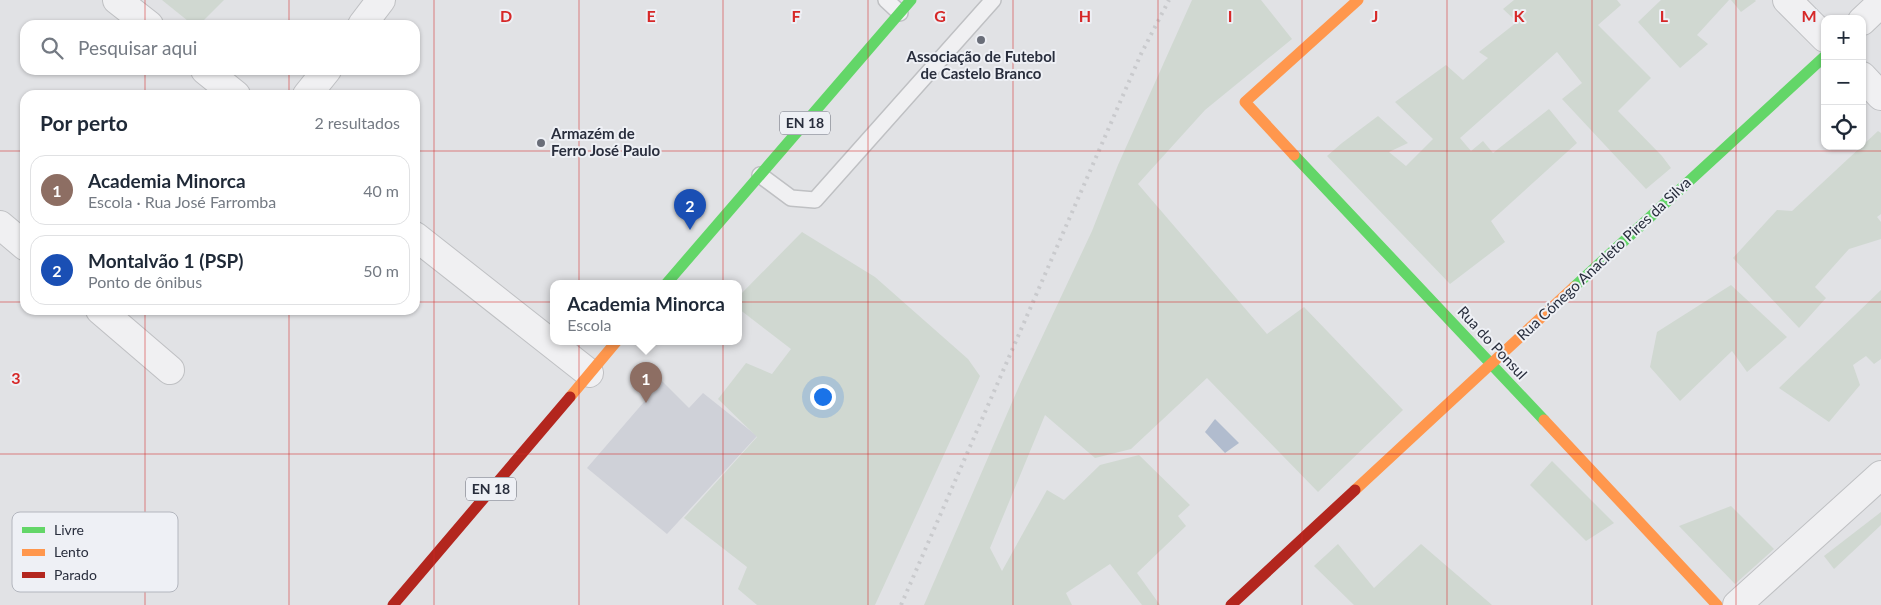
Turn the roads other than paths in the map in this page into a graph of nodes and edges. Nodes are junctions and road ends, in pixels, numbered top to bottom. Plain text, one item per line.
1 (117, 0) edge
2 (381, 0) edge
3 (886, 0) edge
4 (911, 0) edge
5 (993, 0) edge
6 (1358, 0) edge
7 (1788, 0) edge
8 (1881, 3) edge
9 (900, 13) junction
10 (1866, 17) edge
11 (143, 20) edge
12 (366, 20) edge
13 (1821, 34) edge
14 (1821, 60) edge
15 (211, 75) edge
16 (323, 75) edge
17 (1866, 80) edge
18 (230, 90) edge
19 (311, 90) edge
20 (1881, 96) edge
21 (760, 174) junction
22 (0, 225) edge
23 (420, 240) edge
24 (20, 242) edge
25 (669, 280) edge
26 (106, 315) edge
27 (550, 342) edge
28 (553, 345) edge
29 (613, 345) edge
30 (1491, 363) junction
31 (170, 370) dead end
32 (589, 373) junction
33 (1881, 475) edge
34 (393, 605) edge
35 (1231, 605) edge
36 (1717, 605) edge
37 (1737, 605) edge

1 - 11 street
2 - 12 street
3 - 9 lane
4 - 9 street, EN 18
5 - 21 lane
6 - 30 street, Rua do Ponsul
7 - 13 street
8 - 10 street
9 - 21 street, EN 18
14 - 30 street, Rua Cónego Anacleto Pires da Silva
15 - 18 street
16 - 19 street
17 - 20 street
21 - 25 street, EN 18
22 - 24 street
23 - 27 street
26 - 31 street
28 - 32 street
29 - 32 street, EN 18
30 - 35 street, Rua Cónego Anacleto Pires da Silva
30 - 36 street, Rua do Ponsul
32 - 34 street, EN 18
33 - 37 street

